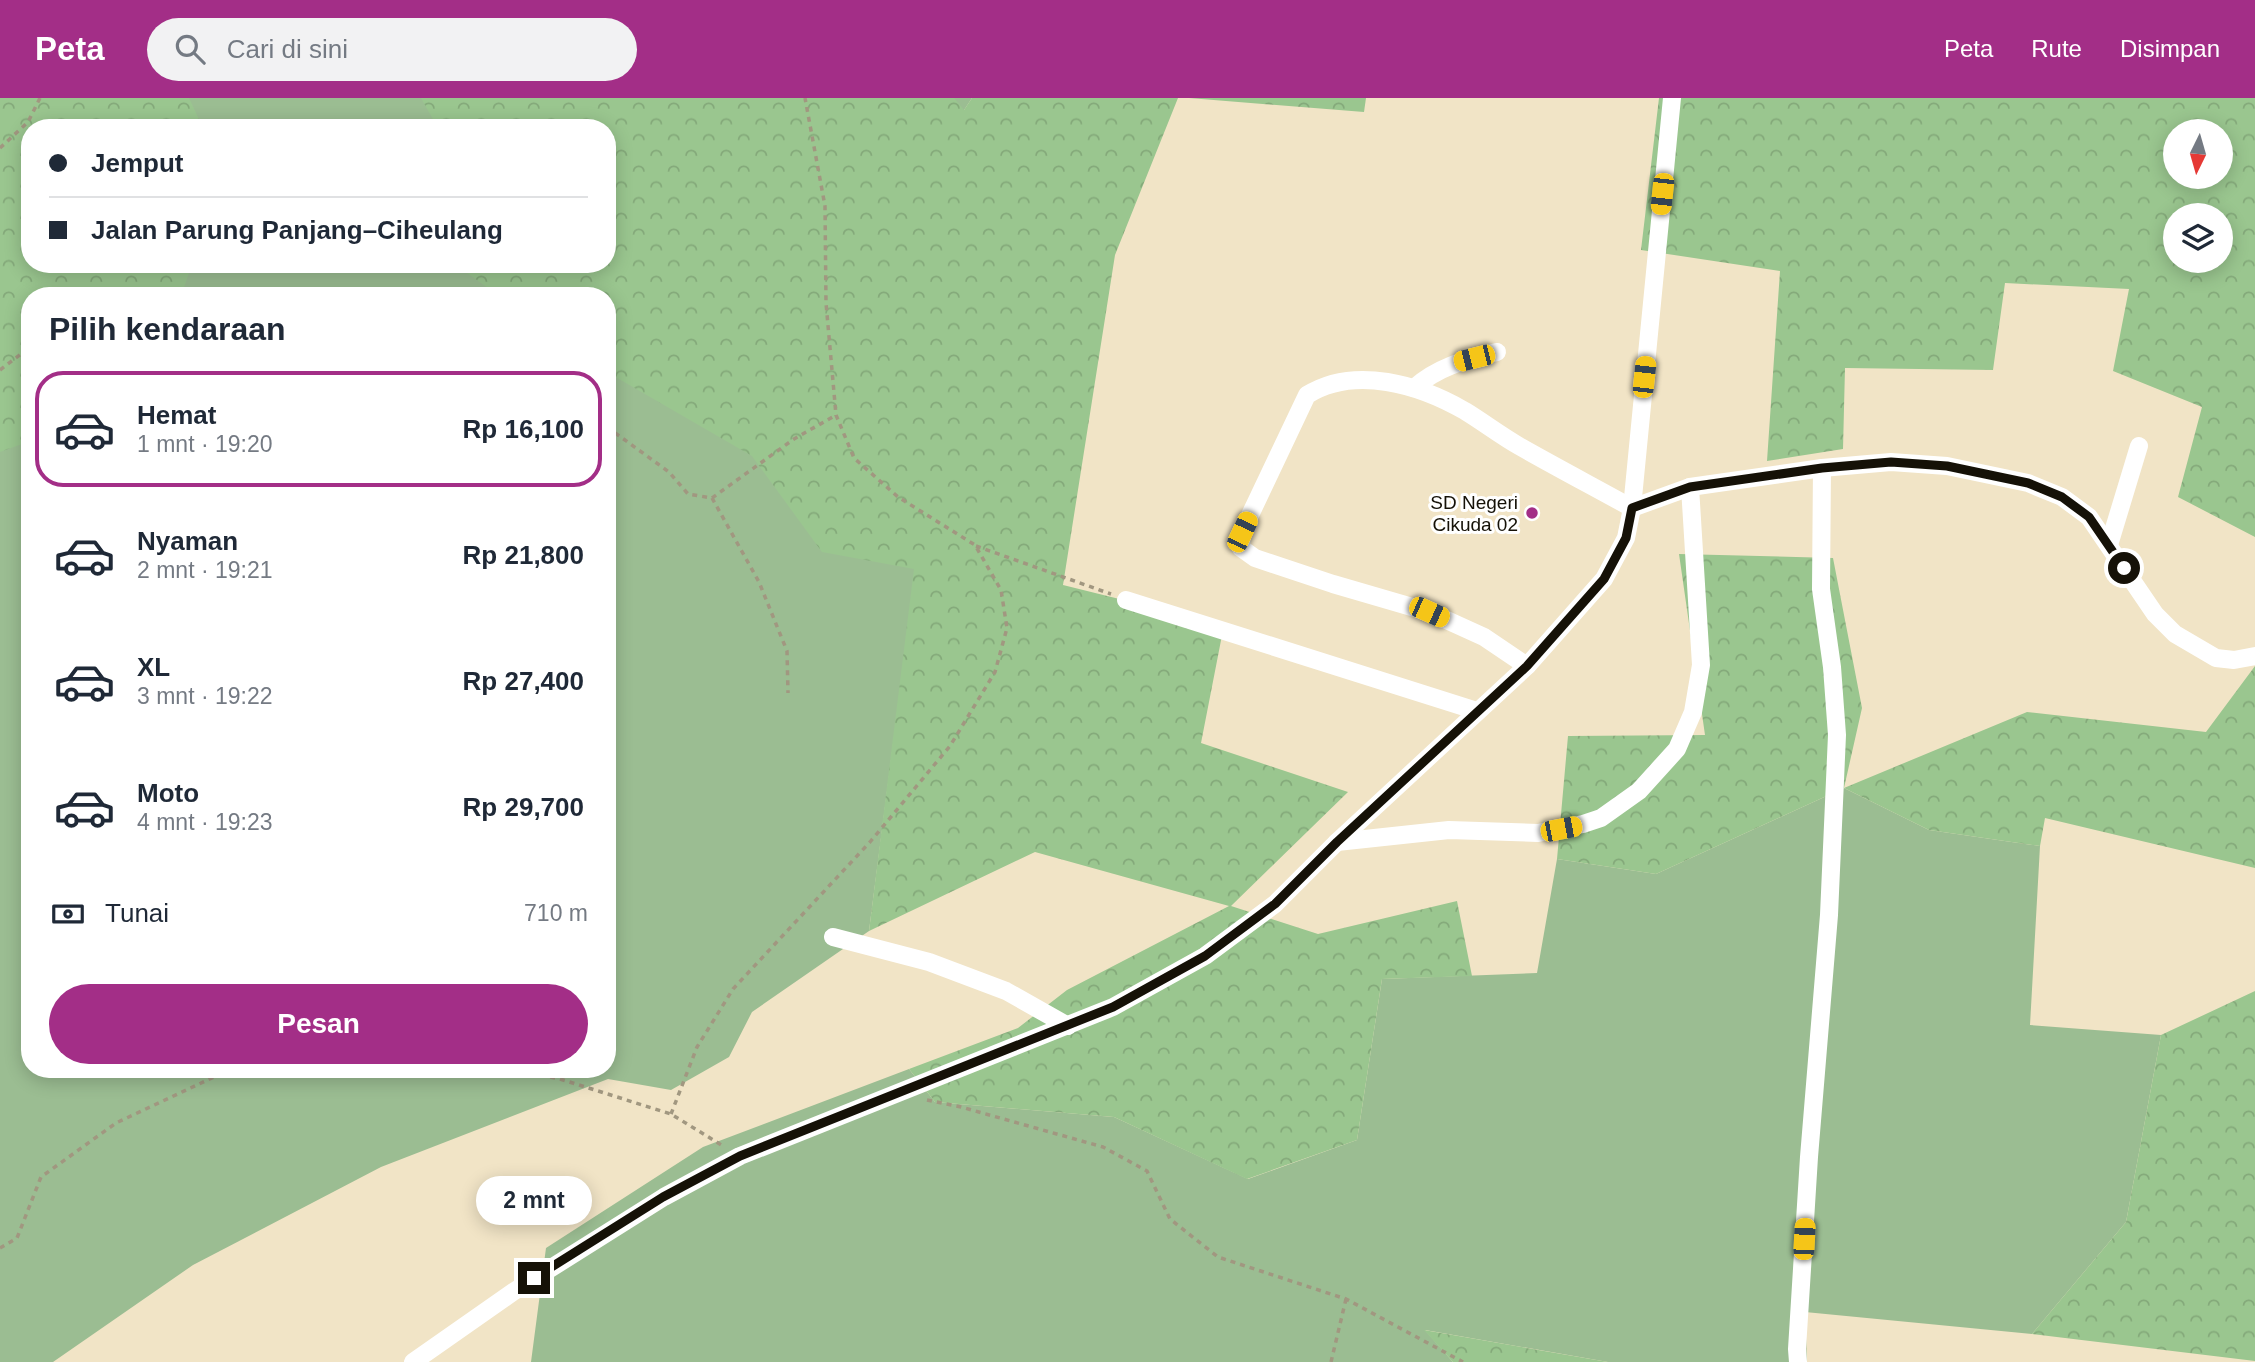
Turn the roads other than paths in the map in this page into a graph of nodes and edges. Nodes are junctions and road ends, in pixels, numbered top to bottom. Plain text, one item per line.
1 (1672, 98) edge
2 (1497, 352) dead end
3 (1414, 388) junction
4 (2139, 446) dead end
5 (1822, 468) junction
6 (1690, 487) junction
7 (1632, 508) junction
8 (2109, 545) junction
9 (1126, 600) road end
10 (2255, 656) edge
11 (1527, 666) junction
12 (1476, 711) junction
13 (1337, 842) junction
14 (833, 937) dead end
15 (1068, 1026) junction
16 (413, 1362) edge
17 (1798, 1362) edge

1 - 7 street
2 - 3 street
3 - 7 street
3 - 11 street
4 - 8 street
5 - 6 street
5 - 8 street
5 - 17 street
6 - 7 street
6 - 13 street
7 - 11 street
8 - 10 street
9 - 12 street
11 - 12 street
12 - 13 street
13 - 15 street
14 - 15 street
15 - 16 street

